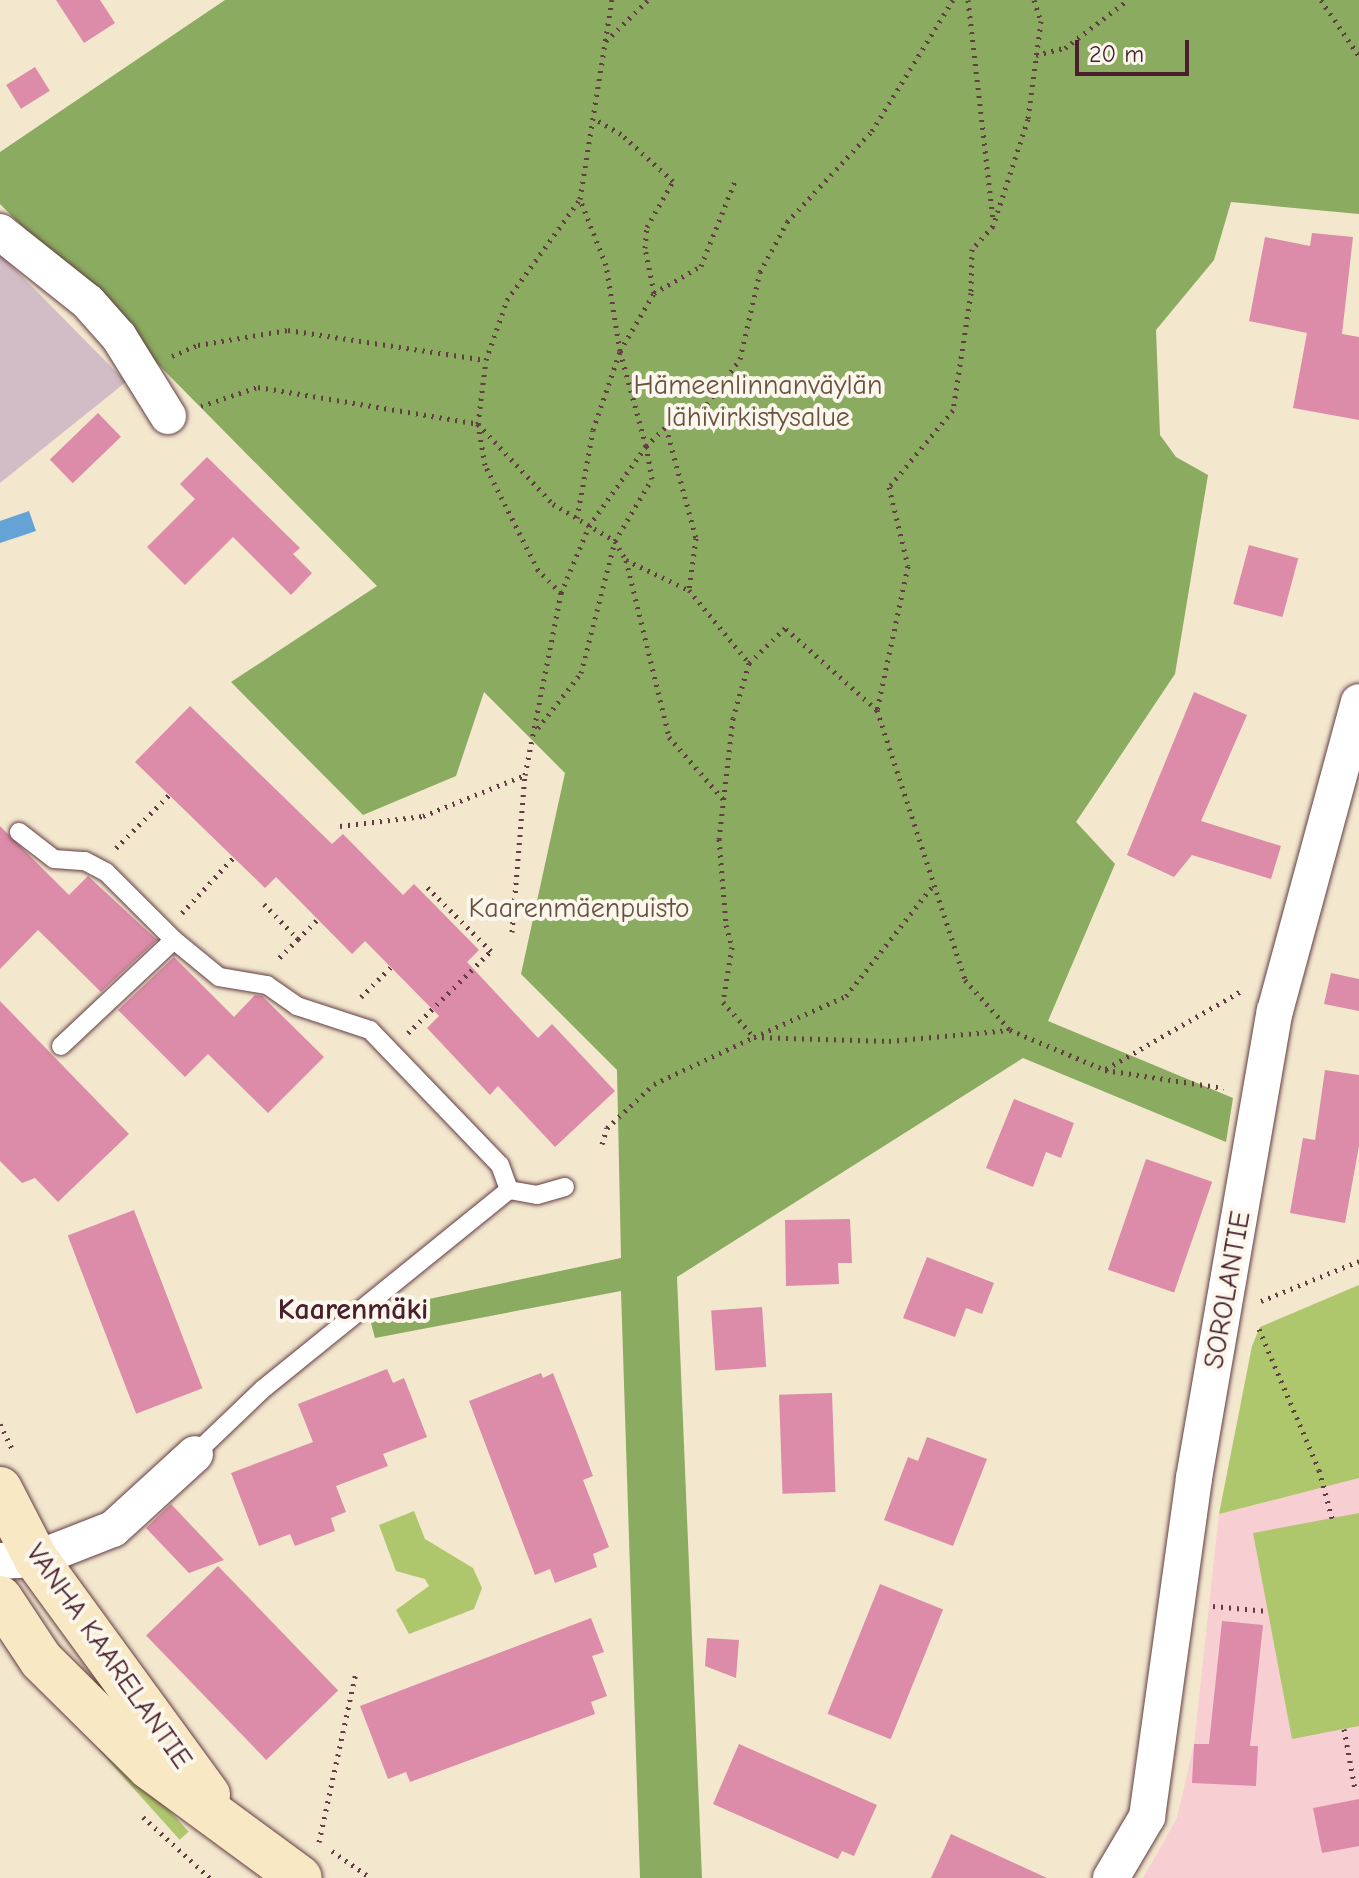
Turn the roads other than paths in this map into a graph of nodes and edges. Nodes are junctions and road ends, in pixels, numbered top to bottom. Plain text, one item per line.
1 (0, 232) edge
2 (168, 416) road end
3 (1359, 702) edge
4 (19, 832) dead end
5 (174, 940) junction
6 (61, 1046) dead end
7 (565, 1187) dead end
8 (509, 1190) junction
9 (195, 1454) joint
10 (0, 1489) edge
11 (18, 1560) edge
12 (0, 1598) edge
13 (226, 1819) junction
14 (310, 1860) edge
15 (1111, 1878) edge

1 - 2 street
3 - 15 street, SOROLANTIE
4 - 5 lane
5 - 6 lane
5 - 8 lane
7 - 8 lane
8 - 9 lane
9 - 11 street
10 - 11 main road, VANHA KAARELANTIE
11 - 13 main road, VANHA KAARELANTIE
12 - 13 main road, VANHA KAARELANTIE
13 - 14 main road, VANHA KAARELANTIE

